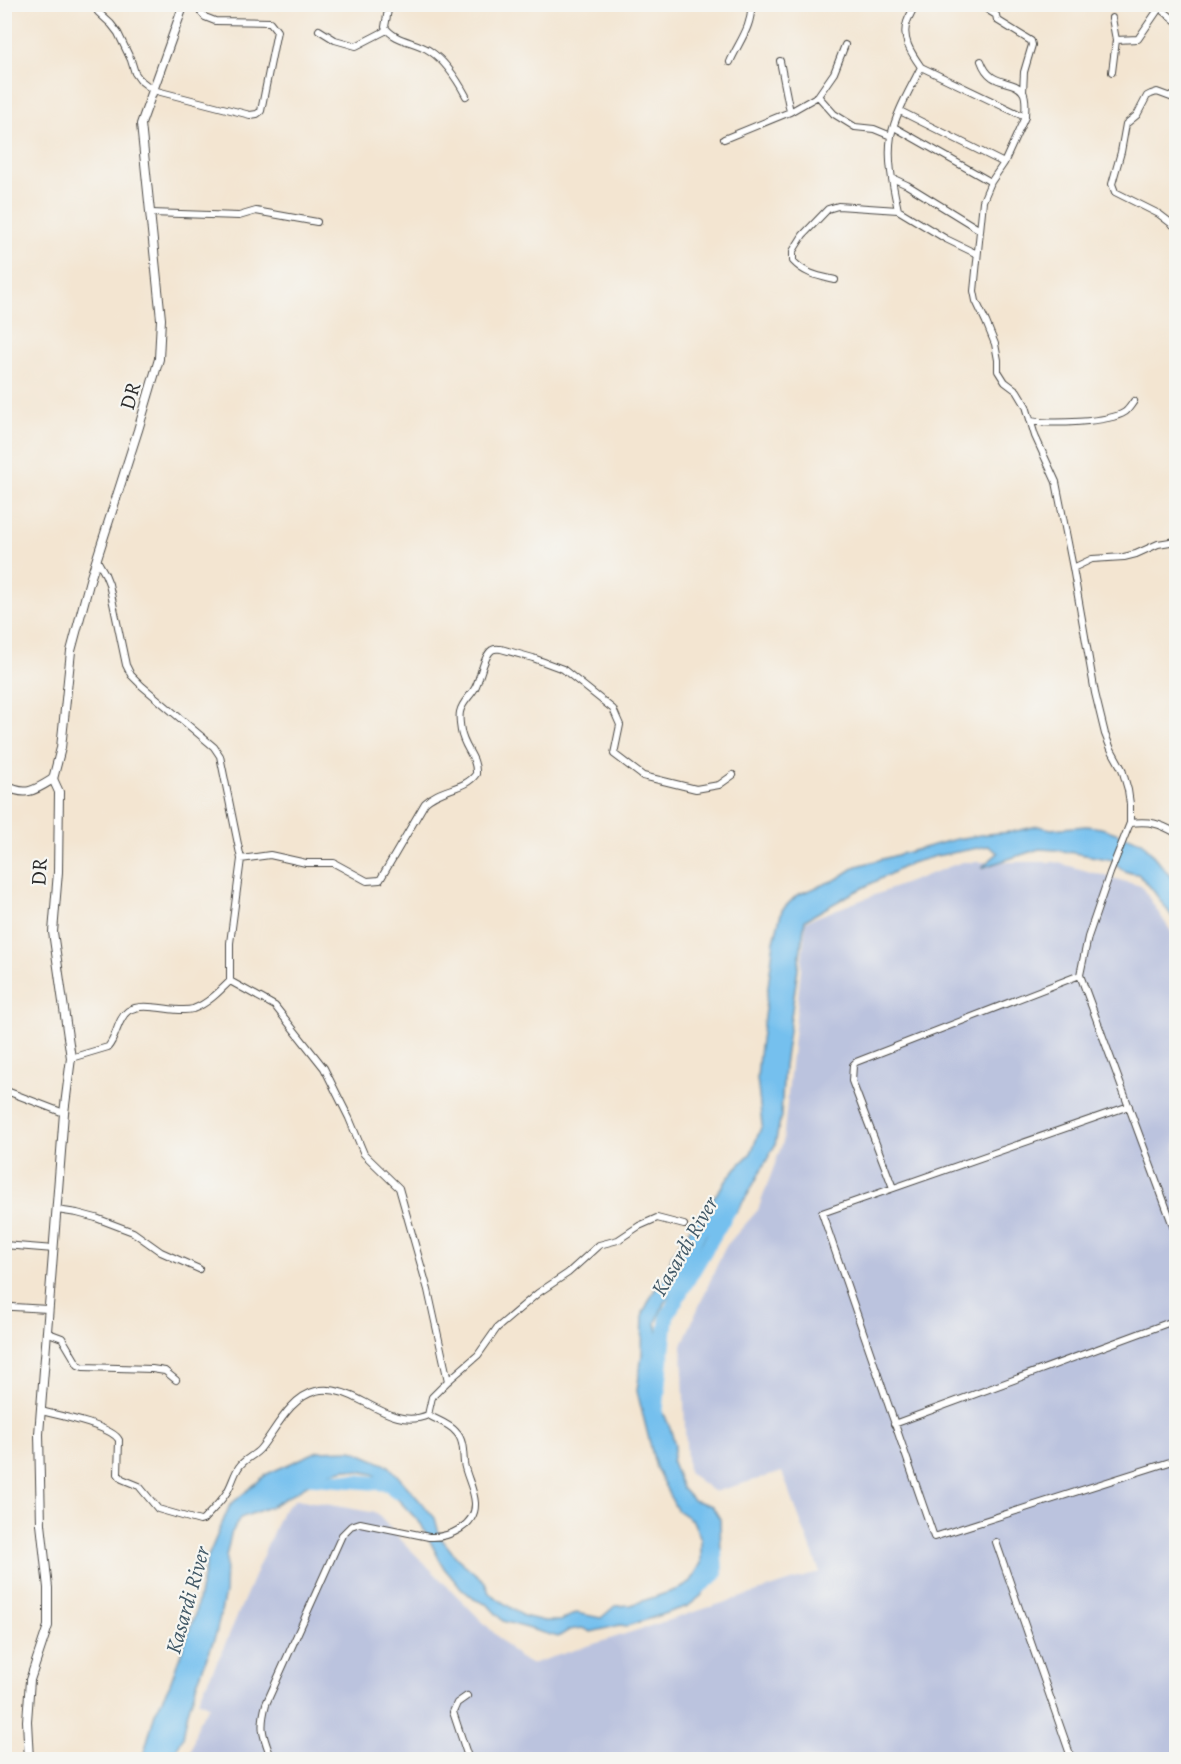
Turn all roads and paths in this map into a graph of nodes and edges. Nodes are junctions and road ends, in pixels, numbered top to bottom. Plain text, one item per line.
1 (184, 4) edge
2 (194, 4) edge
3 (389, 4) edge
4 (751, 4) edge
5 (915, 4) edge
6 (987, 4) edge
7 (1159, 6) edge
8 (98, 12) dead end
9 (1112, 18) dead end
10 (1176, 21) edge
11 (319, 30) dead end
12 (387, 30) junction
13 (1116, 40) junction
14 (844, 45) dead end
15 (780, 61) dead end
16 (981, 61) dead end
17 (730, 62) dead end
18 (921, 67) junction
19 (1112, 72) dead end
20 (153, 90) junction
21 (1023, 92) junction
22 (466, 96) dead end
23 (818, 96) junction
24 (1176, 99) edge
25 (900, 111) junction
26 (790, 112) junction
27 (1025, 117) junction
28 (894, 127) junction
29 (891, 136) junction
30 (724, 139) dead end
31 (1004, 163) junction
32 (892, 178) junction
33 (991, 182) junction
34 (898, 210) junction
35 (151, 213) junction
36 (317, 222) dead end
37 (1176, 227) edge
38 (980, 230) junction
39 (977, 254) junction
40 (835, 280) dead end
41 (1134, 401) dead end
42 (1031, 421) junction
43 (1176, 541) edge
44 (97, 560) junction
45 (1073, 568) junction
46 (734, 775) dead end
47 (53, 779) junction
48 (4, 785) edge
49 (1130, 824) junction
50 (1176, 833) edge
51 (242, 859) junction
52 (1080, 975) junction
53 (230, 981) junction
54 (71, 1058) junction
55 (4, 1090) edge
56 (1129, 1106) junction
57 (64, 1113) junction
58 (893, 1188) junction
59 (57, 1210) junction
60 (684, 1225) dead end
61 (1176, 1234) edge
62 (4, 1245) edge
63 (54, 1249) junction
64 (199, 1269) dead end
65 (4, 1303) edge
66 (48, 1309) junction
67 (1176, 1320) edge
68 (46, 1332) junction
69 (176, 1380) dead end
70 (448, 1381) junction
71 (41, 1411) junction
72 (428, 1415) junction
73 (894, 1424) junction
74 (1176, 1460) edge
75 (996, 1542) dead end
76 (467, 1696) dead end
77 (29, 1760) edge
78 (272, 1760) edge
79 (469, 1760) edge
80 (1072, 1760) edge

1 - 20 main road, DR
2 - 20 street
3 - 12 street
4 - 17 street
5 - 18 street
6 - 21 street
7 - 10 street
7 - 13 street
8 - 20 street
9 - 13 street
11 - 12 street
12 - 22 street
13 - 19 street
14 - 23 street
15 - 26 street
16 - 21 street
18 - 25 street
18 - 27 street
20 - 35 main road, DR
21 - 27 street
23 - 26 street
23 - 29 street
24 - 37 street
25 - 28 street
25 - 31 street
26 - 30 street
27 - 31 street
28 - 29 street
28 - 33 street
29 - 32 street
31 - 33 street
32 - 34 street
32 - 38 street
33 - 38 street
34 - 39 street
34 - 40 street
35 - 36 street
35 - 44 main road, DR
38 - 39 street
39 - 42 street
41 - 42 street
42 - 45 street
43 - 45 street
44 - 47 main road, DR
44 - 51 street
45 - 49 street
46 - 51 street
47 - 48 main road
47 - 54 street, DR
49 - 50 street
49 - 52 street
51 - 53 street
52 - 56 street
52 - 58 street
53 - 54 street
53 - 70 street
54 - 57 street, DR
55 - 57 street
56 - 58 street
56 - 61 street
57 - 59 street, DR
58 - 73 street
59 - 63 street, DR
59 - 64 street
60 - 70 street
62 - 63 street
63 - 66 street, DR
65 - 66 street
66 - 68 street, DR
67 - 73 street
68 - 69 street
68 - 71 street, DR
70 - 72 street
71 - 72 street
71 - 77 street, DR
72 - 78 street
73 - 74 street
75 - 80 street
76 - 79 street

